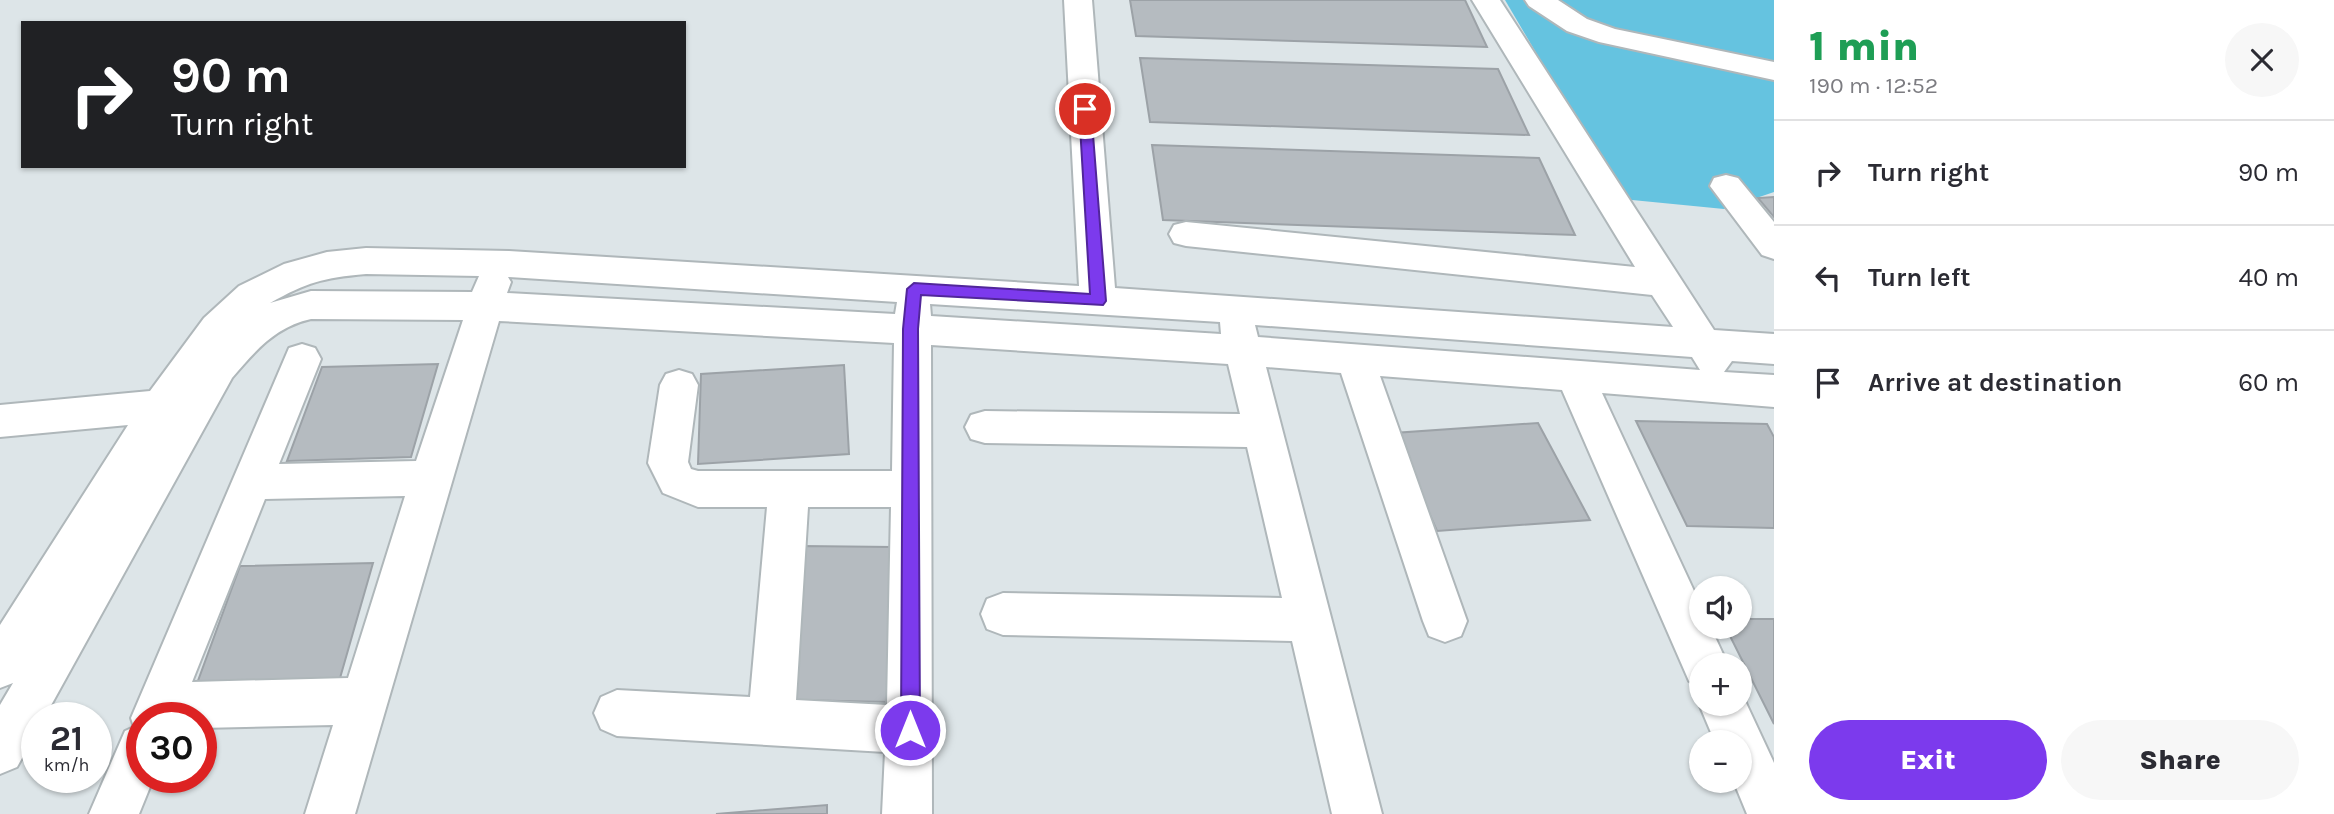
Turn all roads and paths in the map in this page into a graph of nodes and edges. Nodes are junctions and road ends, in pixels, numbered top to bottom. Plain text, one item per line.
1 (1078, 0) edge
2 (1486, 0) edge
3 (1539, 0) edge
4 (1774, 71) edge
5 (1727, 186) dead end
6 (1186, 234) dead end
7 (1774, 246) edge
8 (499, 264) junction
9 (1663, 284) junction
10 (1098, 301) junction
11 (484, 306) junction
12 (912, 309) junction
13 (1234, 309) junction
14 (1704, 344) junction
15 (1774, 349) edge
16 (1241, 350) junction
17 (302, 359) dead end
18 (1355, 359) junction
19 (1575, 376) junction
20 (679, 385) dead end
21 (1733, 388) junction
22 (1774, 391) edge
23 (180, 404) junction
24 (0, 421) edge
25 (985, 427) dead end
26 (1261, 430) junction
27 (431, 478) junction
28 (253, 482) junction
29 (789, 489) junction
30 (910, 489) junction
31 (1003, 614) dead end
32 (1308, 620) junction
33 (1445, 621) dead end
34 (1700, 653) edge
35 (0, 666) edge
36 (364, 701) junction
37 (161, 702) edge
38 (617, 713) dead end
39 (217, 717) edge
40 (771, 722) junction
41 (910, 730) junction
42 (0, 750) edge
43 (1752, 769) edge
44 (126, 786) edge
45 (114, 814) edge
46 (330, 814) edge
47 (907, 814) edge
48 (1357, 814) edge
49 (1772, 814) edge

1 - 10 street
2 - 9 street
3 - 4 street
5 - 7 street
6 - 9 street
8 - 11 street
8 - 12 street
8 - 23 street
9 - 14 street
10 - 12 street
10 - 13 street
11 - 12 street
11 - 23 street
11 - 27 street
12 - 16 street
12 - 30 street
13 - 14 street
13 - 16 street
14 - 15 street
14 - 21 street
16 - 18 street
16 - 26 street
17 - 28 street
18 - 19 street
18 - 33 street
19 - 21 street
19 - 34 street
20 - 29 street
21 - 22 street
23 - 24 street
23 - 35 street
23 - 42 street
25 - 26 street
26 - 32 street
27 - 28 street
27 - 36 street
28 - 37 street
29 - 30 street
29 - 40 street
30 - 41 street
31 - 32 street
32 - 48 street
36 - 39 street
36 - 46 street
38 - 40 street
40 - 41 street
41 - 47 street
43 - 49 street
44 - 45 street

